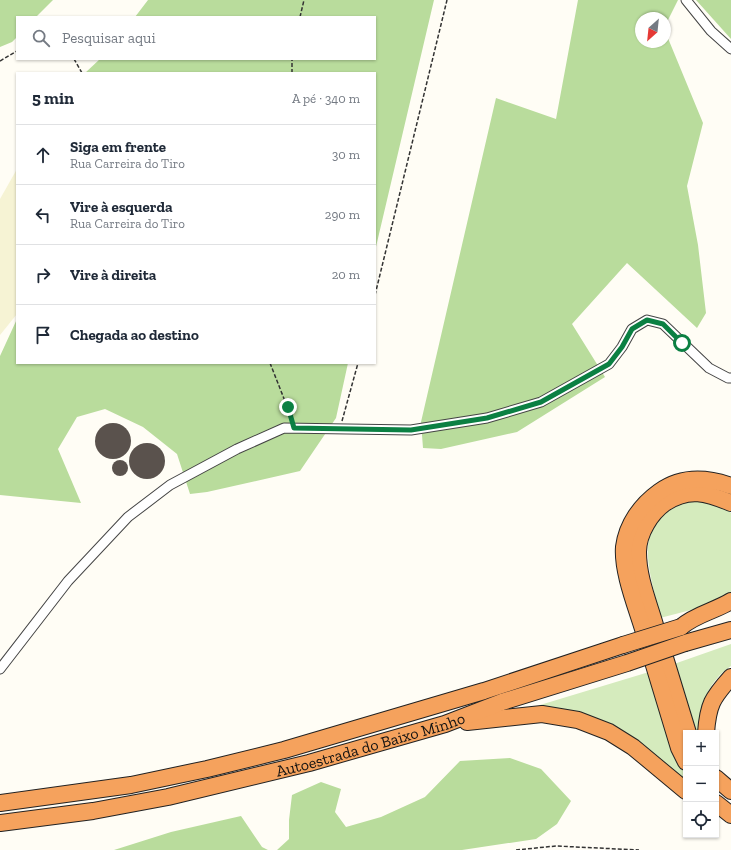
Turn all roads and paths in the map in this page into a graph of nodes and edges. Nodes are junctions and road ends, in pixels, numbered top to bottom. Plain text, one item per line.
1 (304, 0) edge
2 (447, 0) edge
3 (686, 0) edge
4 (300, 16) edge
5 (731, 49) edge
6 (16, 52) edge
7 (75, 60) edge
8 (292, 60) edge
9 (0, 61) edge
10 (81, 72) edge
11 (292, 72) edge
12 (376, 291) edge
13 (270, 364) edge
14 (358, 364) edge
15 (731, 378) edge
16 (294, 428) junction
17 (340, 428) junction
18 (731, 486) edge
19 (731, 504) edge
20 (731, 601) edge
21 (731, 612) edge
22 (681, 627) junction
23 (731, 630) edge
24 (0, 669) edge
25 (731, 677) edge
26 (445, 724) junction
27 (687, 730) edge
28 (706, 730) edge
29 (683, 756) edge
30 (683, 789) edge
31 (0, 803) edge
32 (719, 805) edge
33 (719, 815) edge
34 (731, 815) edge
35 (731, 821) edge
36 (0, 823) edge
37 (516, 850) edge
38 (639, 850) edge

1 - 4 path
2 - 12 path
3 - 5 street
6 - 9 path
7 - 10 path
8 - 11 path
13 - 16 path
14 - 17 path
15 - 17 street
16 - 17 street
16 - 24 street
18 - 29 highway
19 - 27 highway
20 - 22 highway
21 - 22 highway, Autoestrada do Baixo Minho
22 - 31 highway, Autoestrada do Baixo Minho, bridge
23 - 26 highway, Autoestrada do Baixo Minho, bridge
25 - 28 highway
26 - 30 highway
26 - 36 highway, Autoestrada do Baixo Minho
32 - 34 highway
33 - 35 highway
37 - 38 path

